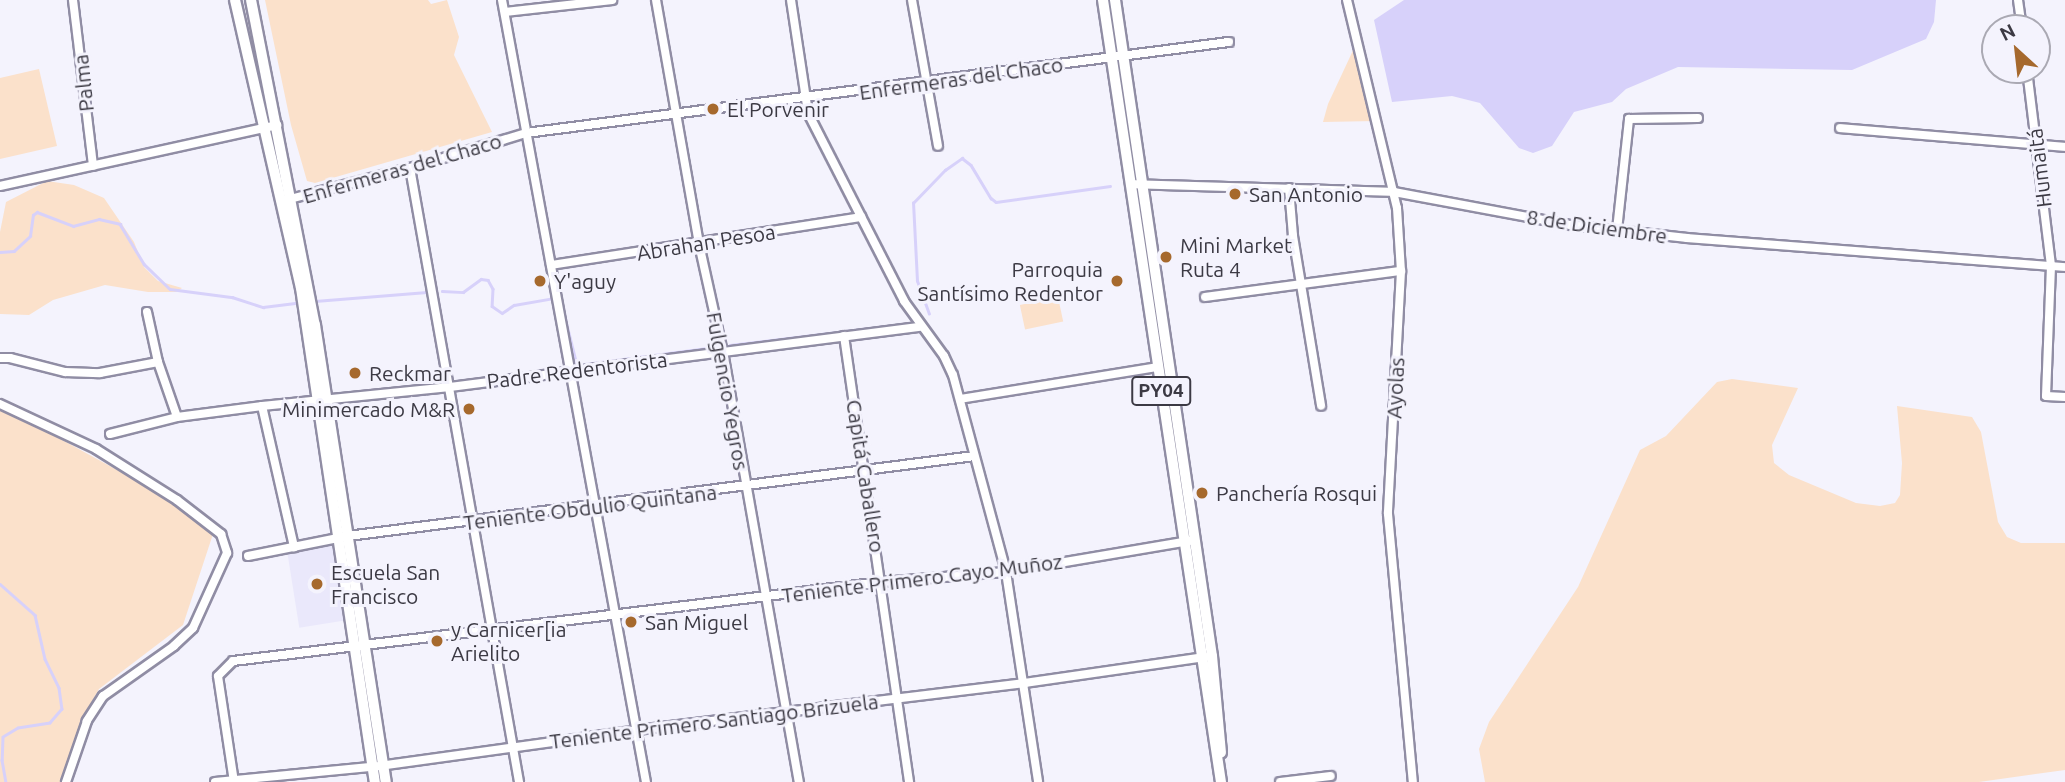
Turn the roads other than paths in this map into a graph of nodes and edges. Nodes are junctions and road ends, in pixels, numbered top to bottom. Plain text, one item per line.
1 (73, 0) edge
2 (235, 0) edge
3 (251, 0) edge
4 (502, 0) edge
5 (612, 0) edge
6 (656, 0) edge
7 (791, 0) edge
8 (912, 0) edge
9 (1103, 0) edge
10 (1115, 0) edge
11 (1347, 0) edge
12 (505, 12) junction
13 (1229, 42) dead end
14 (1118, 55) junction
15 (926, 83) junction
16 (2029, 84) edge
17 (803, 99) junction
18 (677, 114) junction
19 (1698, 118) dead end
20 (277, 125) junction
21 (265, 128) junction
22 (1840, 128) dead end
23 (526, 133) junction
24 (2036, 145) junction
25 (938, 146) dead end
26 (2065, 147) edge
27 (93, 166) junction
28 (410, 168) junction
29 (1142, 183) junction
30 (1131, 184) junction
31 (0, 186) edge
32 (1289, 188) junction
33 (1394, 192) junction
34 (288, 200) junction
35 (861, 217) junction
36 (1617, 230) junction
37 (699, 244) junction
38 (551, 265) junction
39 (2051, 266) junction
40 (2065, 267) edge
41 (1401, 271) junction
42 (1302, 284) junction
43 (1205, 297) dead end
44 (147, 312) dead end
45 (919, 327) junction
46 (844, 336) junction
47 (723, 352) junction
48 (0, 358) edge
49 (158, 362) junction
50 (1157, 367) junction
51 (572, 369) junction
52 (450, 387) junction
53 (2065, 397) edge
54 (960, 398) junction
55 (322, 401) junction
56 (0, 404) edge
57 (262, 406) junction
58 (1321, 407) dead end
59 (177, 417) junction
60 (110, 434) dead end
61 (974, 456) junction
62 (866, 471) junction
63 (745, 487) junction
64 (597, 506) junction
65 (471, 522) junction
66 (344, 536) junction
67 (1188, 542) junction
68 (294, 547) junction
69 (248, 556) dead end
70 (1006, 572) junction
71 (882, 582) junction
72 (764, 596) junction
73 (616, 615) junction
74 (493, 631) junction
75 (360, 647) junction
76 (1207, 657) junction
77 (1025, 683) junction
78 (899, 697) junction
79 (786, 712) junction
80 (637, 730) junction
81 (513, 747) junction
82 (384, 765) junction
83 (372, 767) junction
84 (1331, 776) dead end
85 (233, 781) edge
86 (66, 782) edge
87 (215, 782) edge
88 (375, 782) edge
89 (386, 782) edge
90 (519, 782) edge
91 (646, 782) edge
92 (799, 782) edge
93 (909, 782) edge
94 (1038, 782) edge
95 (1221, 782) edge
96 (1280, 782) edge
97 (1413, 782) edge

1 - 27 street, Palma
2 - 21 main road
3 - 20 main road
4 - 12 street
5 - 12 street
6 - 18 street, Fulgencio Yegros
7 - 17 street
8 - 15 street
9 - 14 main road, PY04
10 - 14 main road, PY04
11 - 33 street, Ayolas
12 - 23 street
13 - 14 street, Enfermeras del Chaco
14 - 15 street, Enfermeras del Chaco
14 - 29 main road, PY04
14 - 30 main road, PY04
15 - 17 street, Enfermeras del Chaco
15 - 25 street
16 - 24 street, Humaitá
17 - 18 street, Enfermeras del Chaco
17 - 35 street
18 - 23 street, Enfermeras del Chaco
18 - 37 street, Fulgencio Yegros
19 - 36 street
20 - 21 street
20 - 34 main road
21 - 27 street
21 - 34 main road
22 - 24 street
23 - 28 street, Enfermeras del Chaco
23 - 38 street
24 - 26 street
24 - 39 street, Humaitá
27 - 31 street
28 - 34 street, Enfermeras del Chaco
28 - 52 street
29 - 30 street, 8 de Diciembre
29 - 32 street, 8 de Diciembre
29 - 67 main road, PY04
30 - 50 main road, PY04
32 - 33 street, 8 de Diciembre
32 - 42 street
33 - 36 street, 8 de Diciembre
33 - 41 street, Ayolas
34 - 55 main road
35 - 37 street, Abrahan Pesoa
35 - 45 street
36 - 39 street, 8 de Diciembre
37 - 38 street, Abrahan Pesoa
37 - 47 street, Fulgencio Yegros
38 - 51 street
39 - 40 street, 8 de Diciembre
39 - 53 street, Humaitá
41 - 42 street
41 - 97 street, Ayolas
42 - 43 street
42 - 58 street
44 - 49 street
45 - 46 street, Padre Redentorista
45 - 54 street
46 - 47 street, Padre Redentorista
46 - 62 street, Capitá Caballero
47 - 51 street, Padre Redentorista
47 - 63 street, Fulgencio Yegros
48 - 49 street
49 - 59 street
50 - 54 street
50 - 67 main road, PY04
51 - 52 street, Padre Redentorista
51 - 64 street
52 - 55 street, Padre Redentorista
52 - 65 street
54 - 61 street
55 - 57 street, Padre Redentorista
55 - 66 main road
56 - 86 street
57 - 59 street, Padre Redentorista
57 - 68 street
59 - 60 street, Padre Redentorista
61 - 62 street, Teniente Obdulio Quintana
61 - 70 street
62 - 63 street, Teniente Obdulio Quintana
62 - 71 street, Capitá Caballero
63 - 64 street, Teniente Obdulio Quintana
63 - 72 street, Fulgencio Yegros
64 - 65 street, Teniente Obdulio Quintana
64 - 73 street
65 - 66 street, Teniente Obdulio Quintana
65 - 74 street
66 - 68 street, Teniente Obdulio Quintana
66 - 75 main road
67 - 70 street, Teniente Primero Cayo Muñoz
67 - 76 main road, PY04
68 - 69 street, Teniente Obdulio Quintana
70 - 71 street, Teniente Primero Cayo Muñoz
70 - 77 street
71 - 72 street, Teniente Primero Cayo Muñoz
71 - 78 street, Capitá Caballero
72 - 73 street, Teniente Primero Cayo Muñoz
72 - 79 street, Fulgencio Yegros
73 - 74 street, Teniente Primero Cayo Muñoz
73 - 80 street
74 - 75 street, Teniente Primero Cayo Muñoz
74 - 81 street
75 - 82 main road
75 - 83 main road
75 - 85 street, Teniente Primero Cayo Muñoz
76 - 77 street, Teniente Primero Santiago Brizuela
76 - 95 main road, PY04
77 - 78 street, Teniente Primero Santiago Brizuela
77 - 94 street
78 - 79 street, Teniente Primero Santiago Brizuela
78 - 93 street, Capitá Caballero
79 - 80 street, Teniente Primero Santiago Brizuela
79 - 92 street, Fulgencio Yegros
80 - 81 street, Teniente Primero Santiago Brizuela
80 - 91 street
81 - 82 street, Teniente Primero Santiago Brizuela
81 - 90 street
82 - 83 street, Teniente Primero Santiago Brizuela
82 - 89 main road
83 - 85 street, Teniente Primero Santiago Brizuela
83 - 88 main road
84 - 96 street
85 - 87 street, Teniente Primero Santiago Brizuela

